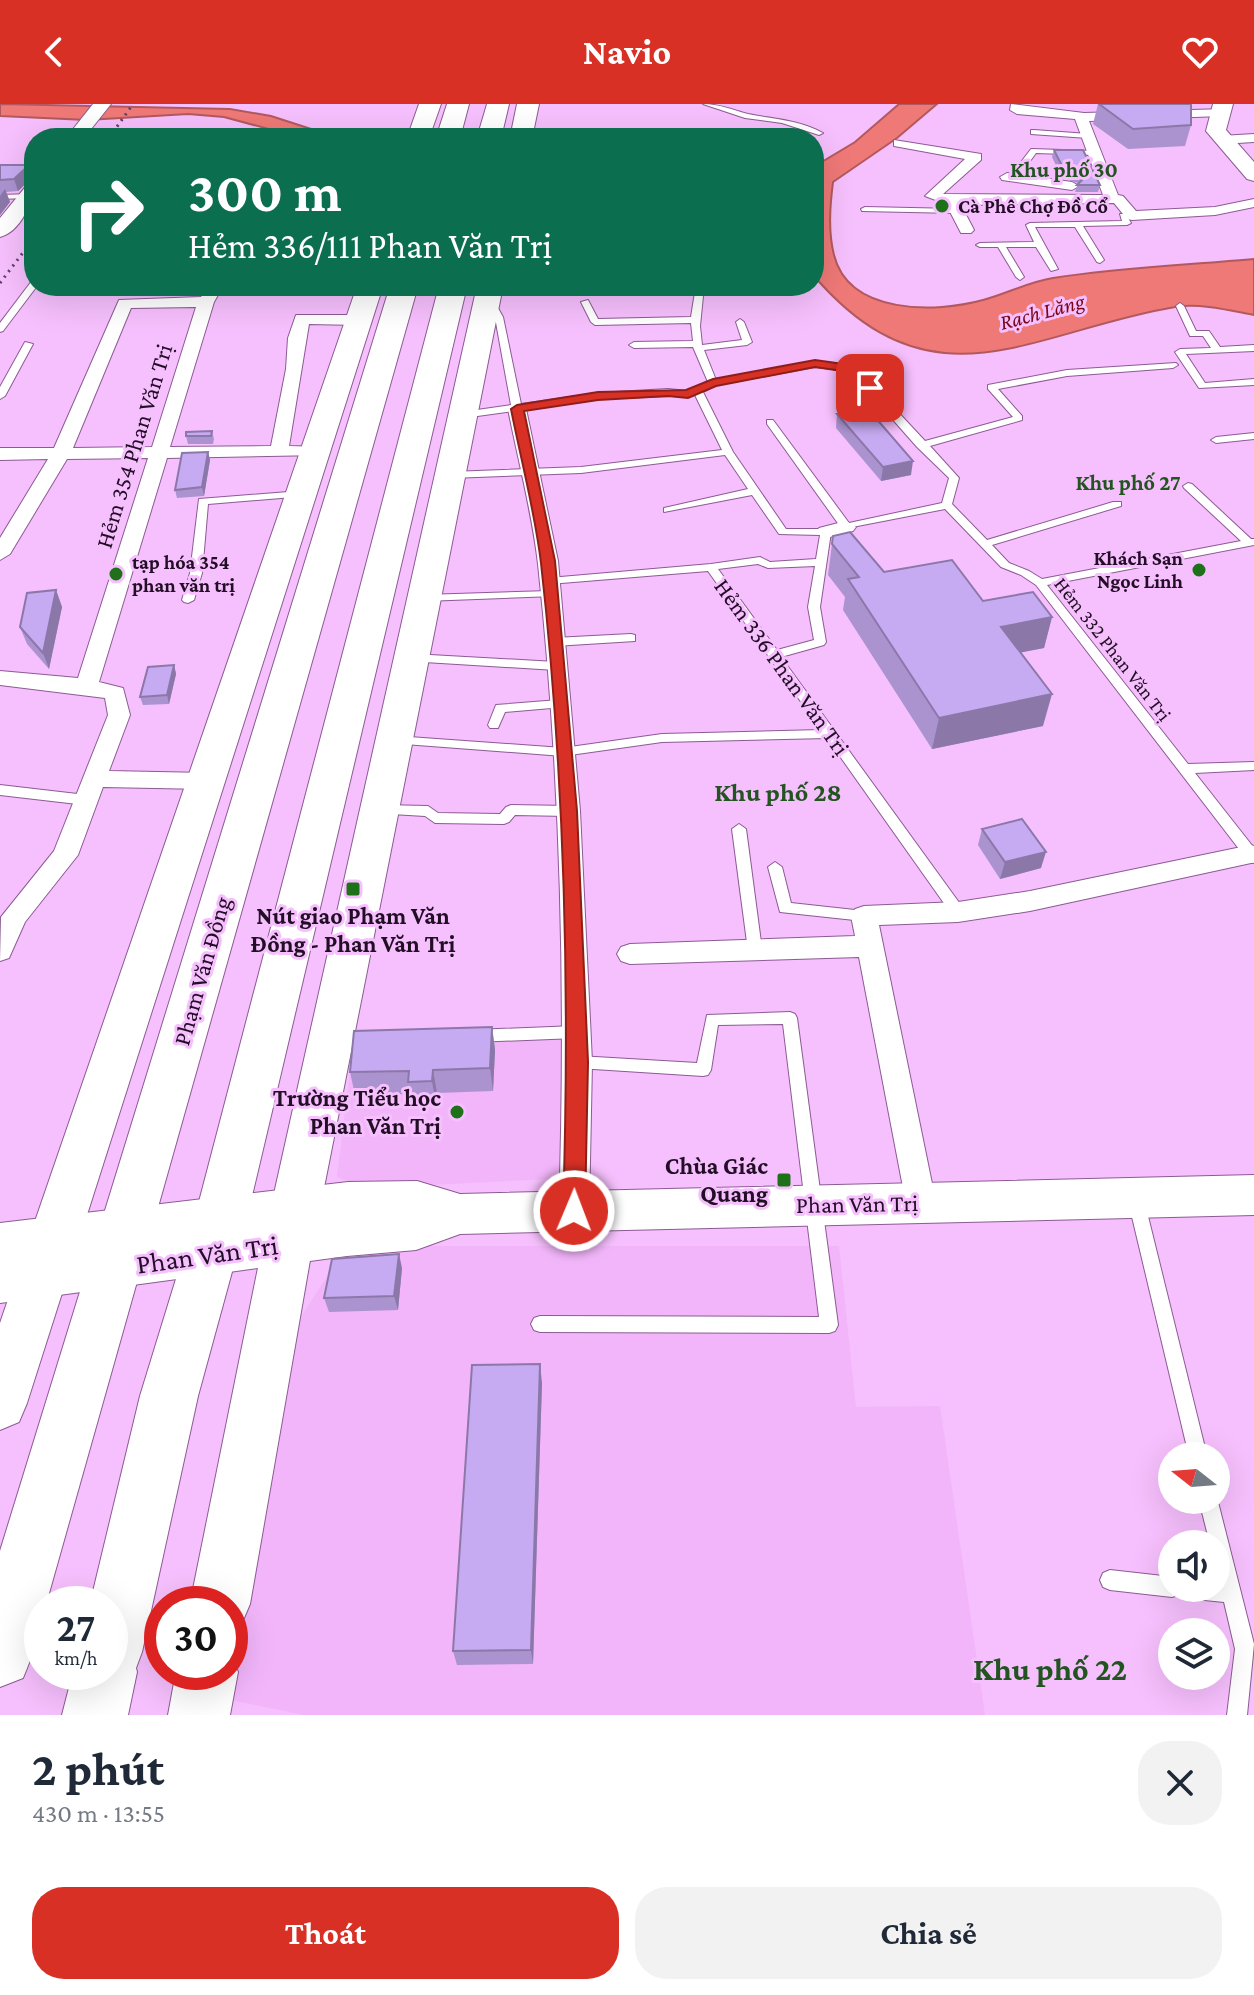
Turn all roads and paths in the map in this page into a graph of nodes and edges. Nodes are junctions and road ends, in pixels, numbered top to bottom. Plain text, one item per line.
1 (102, 104) edge
2 (430, 104) edge
3 (458, 104) edge
4 (498, 104) edge
5 (528, 104) edge
6 (707, 104) edge
7 (1018, 104) edge
8 (1222, 108) edge
9 (1081, 117) junction
10 (82, 128) edge
11 (422, 128) edge
12 (451, 128) edge
13 (492, 128) edge
14 (523, 128) edge
15 (804, 128) edge
16 (1034, 132) dead end
17 (1088, 136) junction
18 (1254, 138) edge
19 (1221, 140) junction
20 (899, 143) dead end
21 (1095, 153) junction
22 (1025, 162) dead end
23 (1254, 175) edge
24 (1007, 177) dead end
25 (24, 193) edge
26 (1110, 193) junction
27 (0, 197) edge
28 (24, 201) edge
29 (1254, 203) edge
30 (955, 206) junction
31 (865, 209) dead end
32 (1129, 219) junction
33 (1077, 224) junction
34 (966, 230) dead end
35 (0, 231) edge
36 (1000, 244) junction
37 (1039, 244) junction
38 (980, 245) dead end
39 (1100, 260) dead end
40 (1054, 269) dead end
41 (1020, 277) dead end
42 (25, 296) edge
43 (192, 296) edge
44 (210, 296) edge
45 (366, 296) edge
46 (401, 296) edge
47 (475, 296) edge
48 (476, 296) edge
49 (482, 296) edge
50 (699, 296) edge
51 (585, 302) dead end
52 (1180, 306) dead end
53 (358, 320) junction
54 (695, 320) junction
55 (393, 322) junction
56 (740, 322) dead end
57 (0, 329) edge
58 (28, 344) dead end
59 (696, 346) junction
60 (1254, 348) edge
61 (1217, 350) junction
62 (646, 359) dead end
63 (1173, 365) dead end
64 (1254, 382) edge
65 (713, 383) junction
66 (698, 391) junction
67 (0, 396) edge
68 (517, 409) junction
69 (463, 415) junction
70 (770, 422) dead end
71 (1254, 436) edge
72 (1216, 440) dead end
73 (921, 445) junction
74 (279, 451) junction
75 (315, 451) junction
76 (728, 452) junction
77 (158, 453) junction
78 (0, 454) edge
79 (61, 454) junction
80 (530, 473) junction
81 (450, 475) junction
82 (1188, 486) dead end
83 (755, 491) junction
84 (301, 494) junction
85 (1117, 504) dead end
86 (947, 505) junction
87 (668, 510) dead end
88 (836, 530) junction
89 (1252, 542) edge
90 (984, 544) junction
91 (0, 554) edge
92 (821, 562) junction
93 (711, 567) junction
94 (1040, 583) junction
95 (550, 588) junction
96 (424, 598) junction
97 (188, 600) dead end
98 (631, 638) dead end
99 (555, 654) junction
100 (774, 655) junction
101 (411, 658) junction
102 (0, 678) edge
103 (87, 686) junction
104 (559, 704) junction
105 (494, 725) dead end
106 (831, 734) junction
107 (394, 740) junction
108 (563, 752) junction
109 (1254, 766) edge
110 (1184, 769) junction
111 (206, 781) junction
112 (90, 789) junction
113 (0, 790) edge
114 (380, 810) junction
115 (568, 811) junction
116 (739, 829) dead end
117 (187, 839) junction
118 (241, 839) junction
119 (1252, 856) edge
120 (775, 867) dead end
121 (11, 908) edge
122 (958, 912) junction
123 (864, 916) junction
124 (869, 946) junction
125 (755, 950) junction
126 (0, 951) edge
127 (630, 954) dead end
128 (576, 1032) junction
129 (453, 1037) edge
130 (578, 1062) junction
131 (1254, 1195) edge
132 (1136, 1197) junction
133 (921, 1203) junction
134 (815, 1205) junction
135 (574, 1211) junction
136 (292, 1225) junction
137 (216, 1235) junction
138 (0, 1244) edge
139 (121, 1247) junction
140 (33, 1264) edge
141 (540, 1324) dead end
142 (0, 1403) edge
143 (1195, 1442) edge
144 (1212, 1514) edge
145 (1110, 1580) dead end
146 (1158, 1585) edge
147 (125, 1586) edge
148 (223, 1586) edge
149 (1232, 1593) joint
150 (1250, 1653) edge
151 (0, 1655) edge
152 (101, 1690) edge
153 (95, 1715) edge
154 (1237, 1715) edge

1 - 10 street
2 - 11 main road
3 - 12 highway
4 - 13 highway
5 - 14 main road
6 - 15 lane
7 - 9 street
8 - 9 street
8 - 19 main road
9 - 17 street
16 - 17 lane
17 - 21 street
18 - 19 street
19 - 23 main road
20 - 30 street
21 - 22 lane
21 - 26 street
24 - 26 street
25 - 27 lane
26 - 30 street
26 - 32 street
28 - 35 street
29 - 32 street
30 - 31 lane
30 - 34 street
32 - 33 lane
33 - 37 lane
33 - 39 lane
36 - 37 lane
36 - 38 lane
36 - 41 lane
37 - 40 lane
42 - 57 lane
43 - 79 street
44 - 77 street, Hẻm 354 Phan Văn Trị
45 - 53 main road
46 - 55 highway, Phạm Văn Đồng
47 - 137 highway
48 - 69 main road
49 - 68 lane
50 - 54 lane
51 - 54 lane
52 - 61 lane
53 - 55 main road
53 - 74 street
53 - 75 main road
54 - 59 lane
55 - 118 highway, Phạm Văn Đồng
56 - 59 lane
58 - 67 lane
59 - 62 lane
59 - 65 lane
60 - 61 lane
61 - 64 lane
63 - 73 lane
65 - 66 lane
65 - 73 lane
66 - 68 lane
66 - 76 lane
68 - 69 lane
68 - 80 street
69 - 81 main road
70 - 88 lane
71 - 72 lane
73 - 86 lane
74 - 75 street
74 - 77 street
75 - 84 main road
76 - 80 lane
76 - 83 lane
77 - 79 street
77 - 103 street, Hẻm 354 Phan Văn Trị
78 - 79 street
79 - 91 street
80 - 81 lane
80 - 95 street
81 - 96 main road
82 - 89 lane
83 - 87 lane
83 - 88 lane
84 - 97 lane
84 - 111 main road
85 - 90 lane
86 - 88 lane
86 - 90 lane, Hẻm 332 Phan Văn Trị
88 - 92 lane
89 - 94 lane
90 - 94 lane, Hẻm 332 Phan Văn Trị
92 - 93 lane, Hẻm 336 Phan Văn Trị
92 - 100 lane
93 - 95 lane
93 - 100 lane, Hẻm 336 Phan Văn Trị
94 - 110 lane, Hẻm 332 Phan Văn Trị
95 - 96 lane
95 - 99 street
96 - 101 main road
98 - 99 lane
99 - 101 lane
99 - 104 street
100 - 106 lane, Hẻm 336 Phan Văn Trị
101 - 107 main road
102 - 103 street
103 - 112 street
104 - 105 lane
104 - 108 street
106 - 108 lane
106 - 122 lane, Hẻm 336 Phan Văn Trị
107 - 108 lane
107 - 114 main road
108 - 115 street
109 - 110 lane
110 - 119 lane, Hẻm 332 Phan Văn Trị
111 - 112 street
111 - 117 main road
112 - 113 lane
112 - 121 street
114 - 115 lane
114 - 136 main road
115 - 128 street
116 - 125 lane
117 - 118 main road
117 - 140 main road
118 - 139 highway, Phạm Văn Đồng
119 - 122 street
120 - 123 lane
121 - 126 street
122 - 123 street
123 - 124 street
124 - 125 street
124 - 133 street
125 - 127 street
128 - 129 lane
128 - 130 street
130 - 134 lane
130 - 135 street
131 - 132 main road, Phan Văn Trị
132 - 133 main road, Phan Văn Trị
132 - 143 lane
133 - 134 main road, Phan Văn Trị
134 - 135 main road, Phan Văn Trị
134 - 141 lane
135 - 136 main road, Phan Văn Trị
136 - 137 main road, Phan Văn Trị
136 - 148 main road
137 - 139 main road, Phan Văn Trị
137 - 147 highway
138 - 140 main road, Phan Văn Trị
139 - 140 main road, Phan Văn Trị
139 - 151 highway, Phạm Văn Đồng
140 - 142 main road
144 - 149 lane
145 - 146 lane
149 - 150 lane
150 - 154 lane
152 - 153 highway

